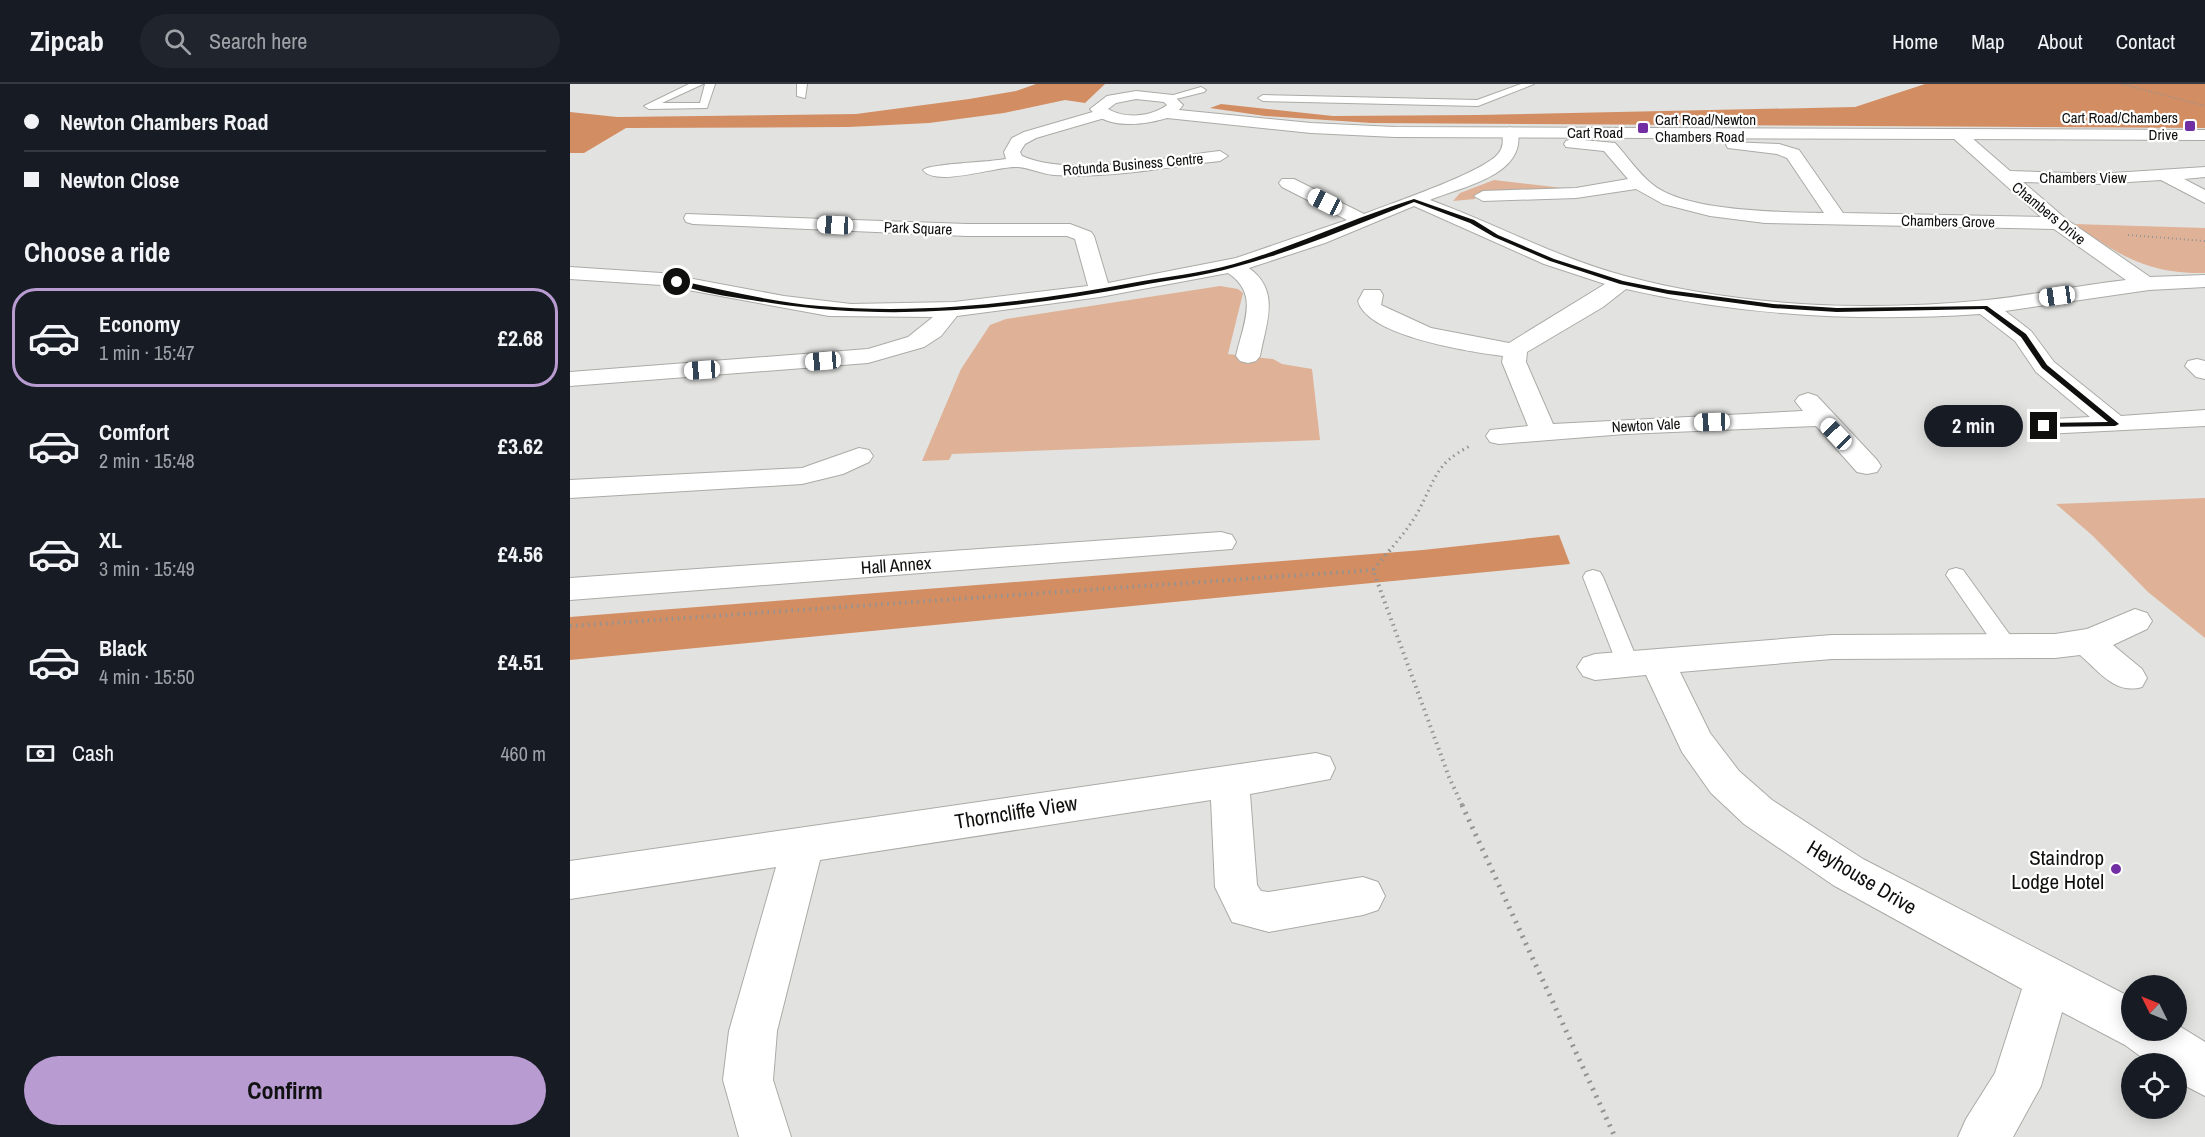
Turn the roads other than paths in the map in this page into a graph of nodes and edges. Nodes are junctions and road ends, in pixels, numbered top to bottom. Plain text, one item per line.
1 (698, 84) edge
2 (710, 84) edge
3 (802, 84) edge
4 (1529, 84) edge
5 (1122, 90) edge
6 (1202, 90) dead end
7 (802, 96) dead end
8 (1263, 98) dead end
9 (1167, 105) junction
10 (1103, 114) junction
11 (1510, 132) junction
12 (1958, 134) junction
13 (2205, 135) edge
14 (1572, 144) dead end
15 (1734, 146) dead end
16 (1220, 156) dead end
17 (1018, 162) junction
18 (932, 170) dead end
19 (2205, 172) edge
20 (2163, 174) junction
21 (2003, 176) junction
22 (1288, 183) dead end
23 (1638, 183) junction
24 (1483, 196) dead end
25 (2205, 198) edge
26 (1414, 200) junction
27 (693, 218) dead end
28 (1838, 219) junction
29 (1363, 221) junction
30 (2065, 227) junction
31 (1232, 266) junction
32 (570, 273) edge
33 (2205, 280) edge
34 (1622, 282) junction
35 (2146, 284) junction
36 (1100, 291) junction
37 (1372, 295) dead end
38 (1985, 307) junction
39 (949, 310) junction
40 (1515, 351) junction
41 (1248, 356) dead end
42 (570, 379) edge
43 (1805, 397) dead end
44 (1821, 418) junction
45 (2205, 418) edge
46 (2115, 424) junction
47 (2044, 426) dead end
48 (1543, 431) junction
49 (1499, 436) road end
50 (859, 456) dead end
51 (1867, 466) dead end
52 (570, 489) edge
53 (1221, 542) dead end
54 (1956, 575) dead end
55 (1593, 577) dead end
56 (570, 589) edge
57 (2136, 621) dead end
58 (2089, 643) junction
59 (2007, 646) junction
60 (1627, 664) junction
61 (2129, 678) dead end
62 (1316, 768) dead end
63 (1230, 783) junction
64 (803, 845) junction
65 (570, 880) edge
66 (1363, 896) dead end
67 (2048, 981) junction
68 (2121, 1018) edge
69 (2160, 1041) edge
70 (2205, 1071) edge
71 (765, 1137) edge
72 (1984, 1137) edge

1 - 2 lane
3 - 7 lane
4 - 8 lane
5 - 9 street, Cart Road
5 - 10 street
6 - 9 lane
9 - 10 street
9 - 11 street, Cart Road
10 - 17 street
11 - 12 street, Cart Road
11 - 26 street
12 - 13 street, Cart Road
12 - 21 street, Chambers Drive
14 - 23 street, Chambers Grove
15 - 28 street
16 - 17 street, Rotunda Business Centre
17 - 18 street
19 - 20 street, Chambers View
20 - 21 street, Chambers View
20 - 25 street
21 - 30 street, Chambers Drive
22 - 29 street
23 - 24 street
23 - 28 street, Chambers Grove
26 - 29 street
26 - 34 street
27 - 36 street, Park Square
28 - 30 street, Chambers Grove
29 - 31 street
30 - 35 street, Chambers Drive
31 - 36 street
31 - 41 street
32 - 39 street
33 - 35 street
34 - 38 street
34 - 40 street
35 - 38 street
36 - 39 street
37 - 40 street
38 - 46 street
39 - 42 street
40 - 48 street
43 - 44 street
44 - 48 street, Newton Vale
44 - 51 street
45 - 46 street
46 - 47 street
48 - 49 street, Newton Vale
50 - 52 street
53 - 56 street, Hall Annex
54 - 59 lane
55 - 60 lane
57 - 58 street
58 - 59 street
58 - 61 street
59 - 60 street
60 - 67 street, Heyhouse Drive
62 - 63 street, Thorncliffe View
63 - 64 street, Thorncliffe View
63 - 66 street
64 - 65 street, Thorncliffe View
64 - 71 street
67 - 68 street, Heyhouse Drive
67 - 72 street
69 - 70 street

